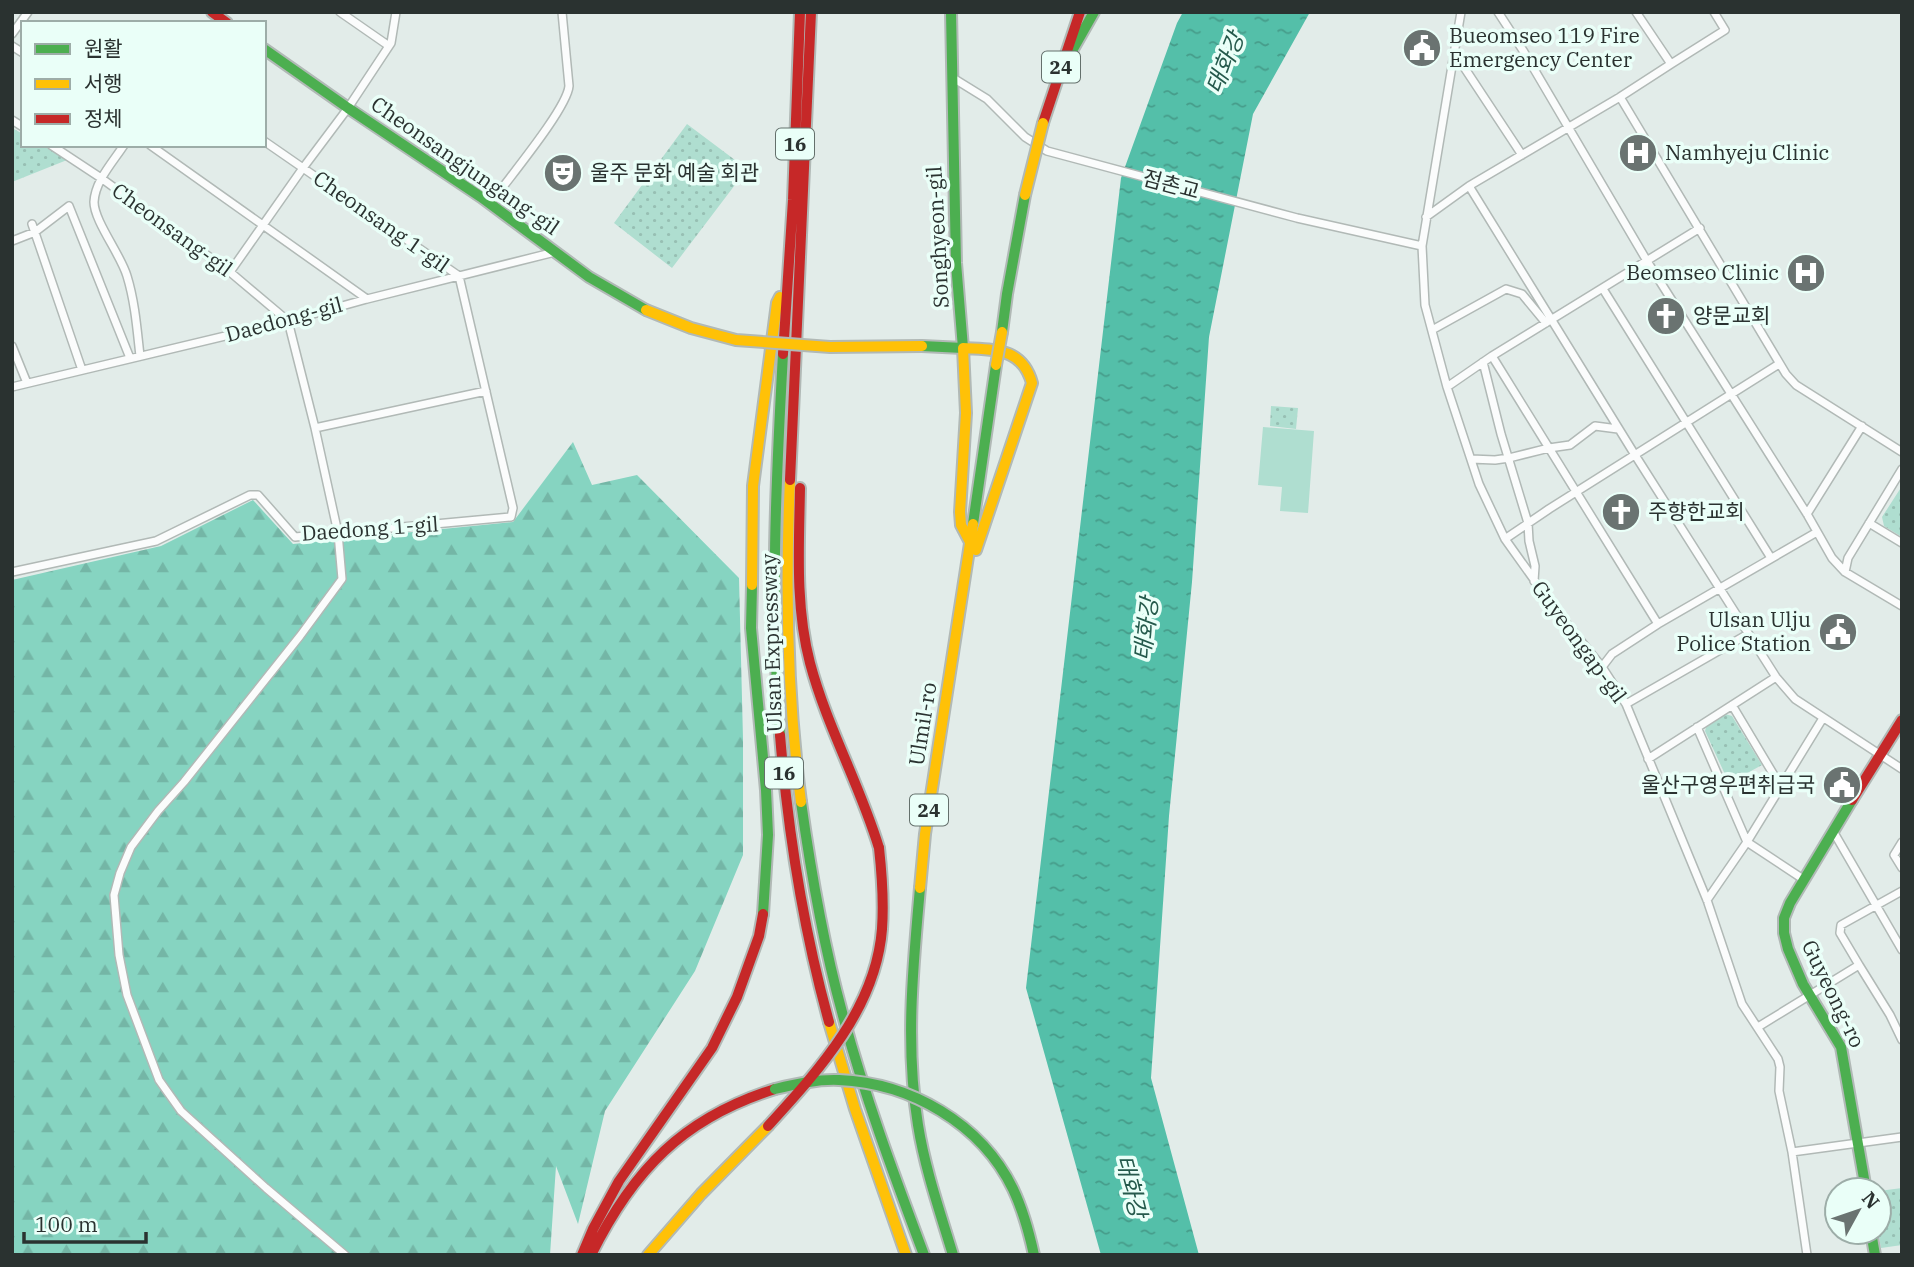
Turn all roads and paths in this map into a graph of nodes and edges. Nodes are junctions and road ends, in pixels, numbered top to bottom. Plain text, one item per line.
1 (27, 12) edge
2 (340, 12) edge
3 (396, 12) edge
4 (562, 12) edge
5 (800, 12) edge
6 (811, 12) edge
7 (951, 12) edge
8 (1074, 12) edge
9 (1080, 12) edge
10 (1094, 12) edge
11 (1461, 12) edge
12 (1498, 12) edge
13 (1636, 12) edge
14 (1714, 12) edge
15 (12, 34) edge
16 (389, 47) junction
17 (266, 50) edge
18 (1454, 52) junction
19 (1671, 64) junction
20 (1058, 77) junction
21 (953, 78) junction
22 (1620, 97) junction
23 (348, 108) junction
24 (1567, 128) junction
25 (266, 142) edge
26 (54, 147) edge
27 (123, 147) edge
28 (153, 147) edge
29 (1522, 155) junction
30 (303, 168) junction
31 (102, 178) junction
32 (1469, 186) junction
33 (491, 203) junction
34 (1426, 218) junction
35 (263, 226) junction
36 (34, 228) junction
37 (1700, 229) junction
38 (12, 241) edge
39 (1422, 246) junction
40 (555, 252) junction
41 (1647, 261) junction
42 (230, 272) junction
43 (459, 276) junction
44 (787, 276) junction
45 (1603, 289) junction
46 (367, 299) junction
47 (289, 321) junction
48 (1549, 322) junction
49 (1432, 330) junction
50 (12, 345) edge
51 (963, 348) junction
52 (140, 356) junction
53 (1492, 356) junction
54 (130, 358) junction
55 (1483, 362) junction
56 (1779, 364) junction
57 (82, 370) junction
58 (27, 383) junction
59 (12, 387) edge
60 (1447, 387) junction
61 (486, 391) junction
62 (1732, 394) junction
63 (1687, 422) junction
64 (1862, 426) junction
65 (315, 428) junction
66 (793, 429) junction
67 (1618, 429) junction
68 (1549, 448) junction
69 (1902, 452) edge
70 (1634, 455) junction
71 (1509, 458) junction
72 (1471, 459) junction
73 (1902, 469) edge
74 (1576, 492) junction
75 (1807, 514) junction
76 (1528, 523) junction
77 (1869, 523) junction
78 (1818, 532) junction
79 (338, 534) junction
80 (1505, 539) junction
81 (1902, 543) edge
82 (971, 544) junction
83 (1771, 558) junction
84 (12, 572) edge
85 (1845, 572) junction
86 (965, 580) junction
87 (1534, 581) junction
88 (1719, 589) junction
89 (1902, 606) edge
90 (1658, 624) junction
91 (1748, 634) junction
92 (1602, 667) junction
93 (1776, 677) junction
94 (1626, 704) junction
95 (1732, 705) junction
96 (1823, 718) junction
97 (1902, 720) edge
98 (1697, 727) junction
99 (1879, 754) junction
100 (1648, 758) junction
101 (1902, 769) edge
102 (1781, 787) junction
103 (1833, 831) junction
104 (1746, 842) junction
105 (1902, 842) edge
106 (1902, 868) edge
107 (1803, 878) junction
108 (1902, 891) edge
109 (1707, 900) junction
110 (1875, 905) junction
111 (1902, 950) edge
112 (1859, 965) junction
113 (1811, 995) junction
114 (1758, 1027) junction
115 (1902, 1040) edge
116 (1902, 1136) edge
117 (1859, 1142) junction
118 (1792, 1152) junction
119 (1864, 1176) edge
120 (345, 1255) edge
121 (582, 1255) edge
122 (591, 1255) edge
123 (648, 1255) edge
124 (906, 1255) edge
125 (924, 1255) edge
126 (953, 1255) edge
127 (1034, 1255) edge
128 (1807, 1255) edge

1 - 15 street
2 - 16 street
3 - 16 street, Cheonsang 1-gil
4 - 33 street
5 - 44 main road, Ulsan Expressway / 16
6 - 66 main road, Ulsan Expressway / 16
7 - 21 main road
8 - 20 main road
9 - 20 main road, 24
10 - 20 main road
11 - 18 street, Guyeongap-gil
12 - 24 street
13 - 19 street
14 - 19 street
16 - 23 street, Cheonsang 1-gil
17 - 23 main road, Cheonsangjungang-gil
18 - 29 street
18 - 34 street, Guyeongap-gil
19 - 22 street
20 - 82 main road, Ulmil-ro / 24, bridge
21 - 39 street, 점촌교
21 - 51 main road, Songhyeon-gil
22 - 24 street
22 - 37 street
23 - 30 street, Cheonsang 1-gil
23 - 33 main road, Cheonsangjungang-gil
24 - 29 street
24 - 41 street
25 - 30 street, Cheonsang 1-gil
26 - 31 street, Cheonsang-gil
27 - 31 street
28 - 35 street
29 - 32 street
30 - 35 street, Cheonsang 1-gil
30 - 43 street, Cheonsang 1-gil
31 - 42 street, Cheonsang-gil
31 - 52 street
32 - 34 street
32 - 48 street
33 - 40 main road, Cheonsangjungang-gil
34 - 39 street, Guyeongap-gil
35 - 42 street, Cheonsang 1-gil
35 - 46 street
36 - 38 street
36 - 54 street
36 - 57 street
37 - 41 street
37 - 56 street
39 - 49 street, Guyeongap-gil
40 - 43 street, Daedong-gil
40 - 51 main road, Cheonsangjungang-gil, bridge
41 - 45 street
41 - 62 street
42 - 47 street, Cheonsang-gil
43 - 46 street, Daedong-gil
43 - 61 street, Daedong 1-gil
44 - 121 main road
44 - 124 main road, Ulsan Expressway / 16
45 - 48 street
45 - 63 street
46 - 47 street, Daedong-gil
47 - 52 street, Daedong-gil
47 - 65 street
48 - 49 street
48 - 53 street
48 - 67 street
49 - 60 street, Guyeongap-gil
50 - 58 street
51 - 82 main road, Songhyeon-gil
51 - 86 main road, Cheonsangjungang-gil
52 - 54 street, Daedong-gil
53 - 55 street
53 - 68 street
54 - 57 street, Daedong-gil
55 - 60 street
55 - 71 street
56 - 62 street
56 - 64 street
57 - 58 street, Daedong-gil
58 - 59 street, Daedong-gil
60 - 72 street, Guyeongap-gil
61 - 65 street
61 - 79 street, Daedong 1-gil
62 - 63 street
62 - 75 street
63 - 70 street
63 - 83 street
64 - 69 street
64 - 75 street
65 - 79 street
66 - 123 main road, bridge
66 - 125 main road, Ulsan Expressway / 16
67 - 68 street
67 - 70 street
68 - 71 street
68 - 74 street
70 - 74 street
70 - 88 street
71 - 72 street
71 - 76 street
72 - 80 street, Guyeongap-gil
73 - 77 street
74 - 76 street
74 - 90 street
75 - 78 street
76 - 80 street
76 - 87 street
77 - 81 street
77 - 85 street
78 - 83 street
78 - 85 street
79 - 84 street, Daedong 1-gil
79 - 120 street
80 - 87 street, Guyeongap-gil
82 - 86 main road, Ulmil-ro / 24
83 - 88 street
85 - 89 street
86 - 126 main road, Ulmil-ro / 24
87 - 92 street, Guyeongap-gil
88 - 90 street
88 - 91 street
90 - 92 street
91 - 93 street
91 - 94 street
92 - 94 street, Guyeongap-gil
93 - 95 street
93 - 96 street
94 - 100 street, Guyeongap-gil
95 - 98 street
95 - 102 street
96 - 99 street
96 - 102 street
97 - 99 main road, Guyeong-ro
98 - 100 street
98 - 104 street
99 - 101 street
99 - 103 main road, Guyeong-ro
100 - 109 street, Guyeongap-gil
102 - 104 street
103 - 107 main road, Guyeong-ro
103 - 110 street
104 - 107 street
104 - 109 street
105 - 106 street
107 - 113 main road, Guyeong-ro
108 - 110 street
109 - 114 street, Guyeongap-gil
110 - 111 street
110 - 112 street
112 - 113 street
112 - 115 street
113 - 114 street
113 - 117 main road, Guyeong-ro
114 - 118 street, Guyeongap-gil
116 - 117 street
117 - 118 street
117 - 119 main road, Guyeong-ro
118 - 128 street, Guyeongap-gil
122 - 127 main road, bridge

